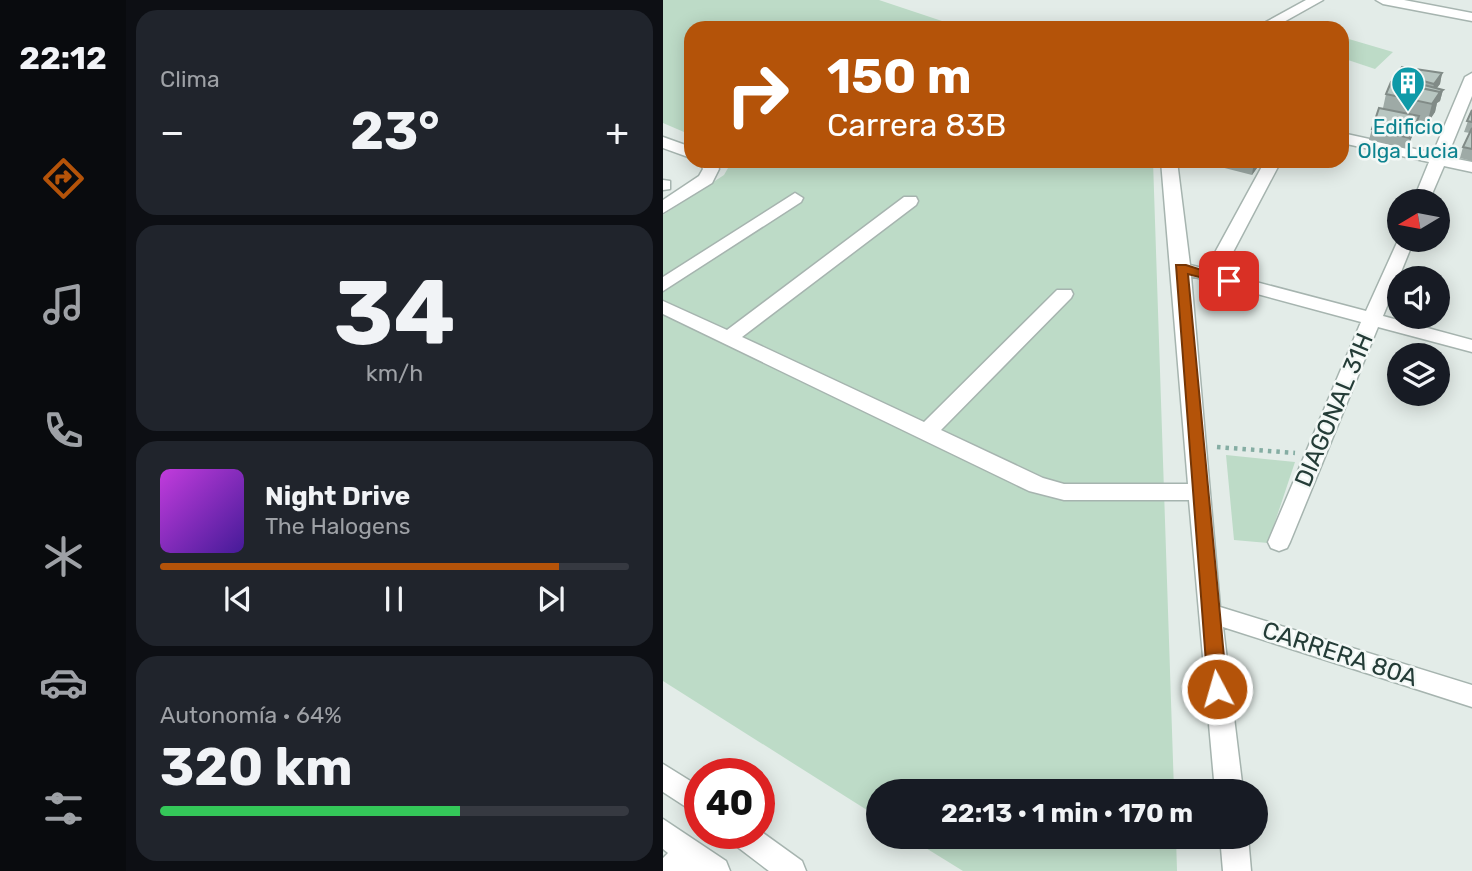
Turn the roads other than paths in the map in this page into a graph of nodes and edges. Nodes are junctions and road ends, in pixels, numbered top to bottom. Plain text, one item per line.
1 (1316, 0) edge
2 (1383, 0) edge
3 (1472, 17) edge
4 (1276, 21) edge
5 (1472, 77) edge
6 (1349, 140) edge
7 (663, 142) edge
8 (684, 150) edge
9 (1439, 160) junction
10 (1472, 167) edge
11 (711, 168) edge
12 (1170, 168) edge
13 (1269, 168) edge
14 (1426, 189) edge
15 (795, 198) dead end
16 (910, 201) dead end
17 (663, 208) edge
18 (1400, 252) edge
19 (1181, 268) junction
20 (1211, 276) junction
21 (663, 285) edge
22 (1064, 294) dead end
23 (663, 307) edge
24 (1371, 319) junction
25 (728, 338) junction
26 (1472, 346) edge
27 (925, 434) junction
28 (1199, 492) junction
29 (1278, 542) dead end
30 (1209, 613) junction
31 (1472, 696) edge
32 (663, 776) edge
33 (1228, 779) edge
34 (684, 791) edge
35 (663, 832) edge
36 (762, 849) edge
37 (1235, 849) edge
38 (679, 861) edge
39 (716, 871) edge
40 (792, 871) edge
41 (1238, 871) edge

1 - 4 street
2 - 3 street
5 - 9 street
6 - 9 street
7 - 8 street
9 - 10 street
9 - 14 street
11 - 17 street
12 - 19 street
13 - 20 street
15 - 21 street
16 - 25 street
18 - 24 street, DIAGONAL 31H
19 - 20 street
19 - 28 street
20 - 24 street
22 - 27 street
23 - 25 street
24 - 26 street
24 - 29 street, DIAGONAL 31H
25 - 27 street
27 - 28 street
28 - 30 street
30 - 31 street, CARRERA 80A
30 - 33 street
32 - 34 street
35 - 38 street
36 - 40 street
37 - 41 street
38 - 39 street

